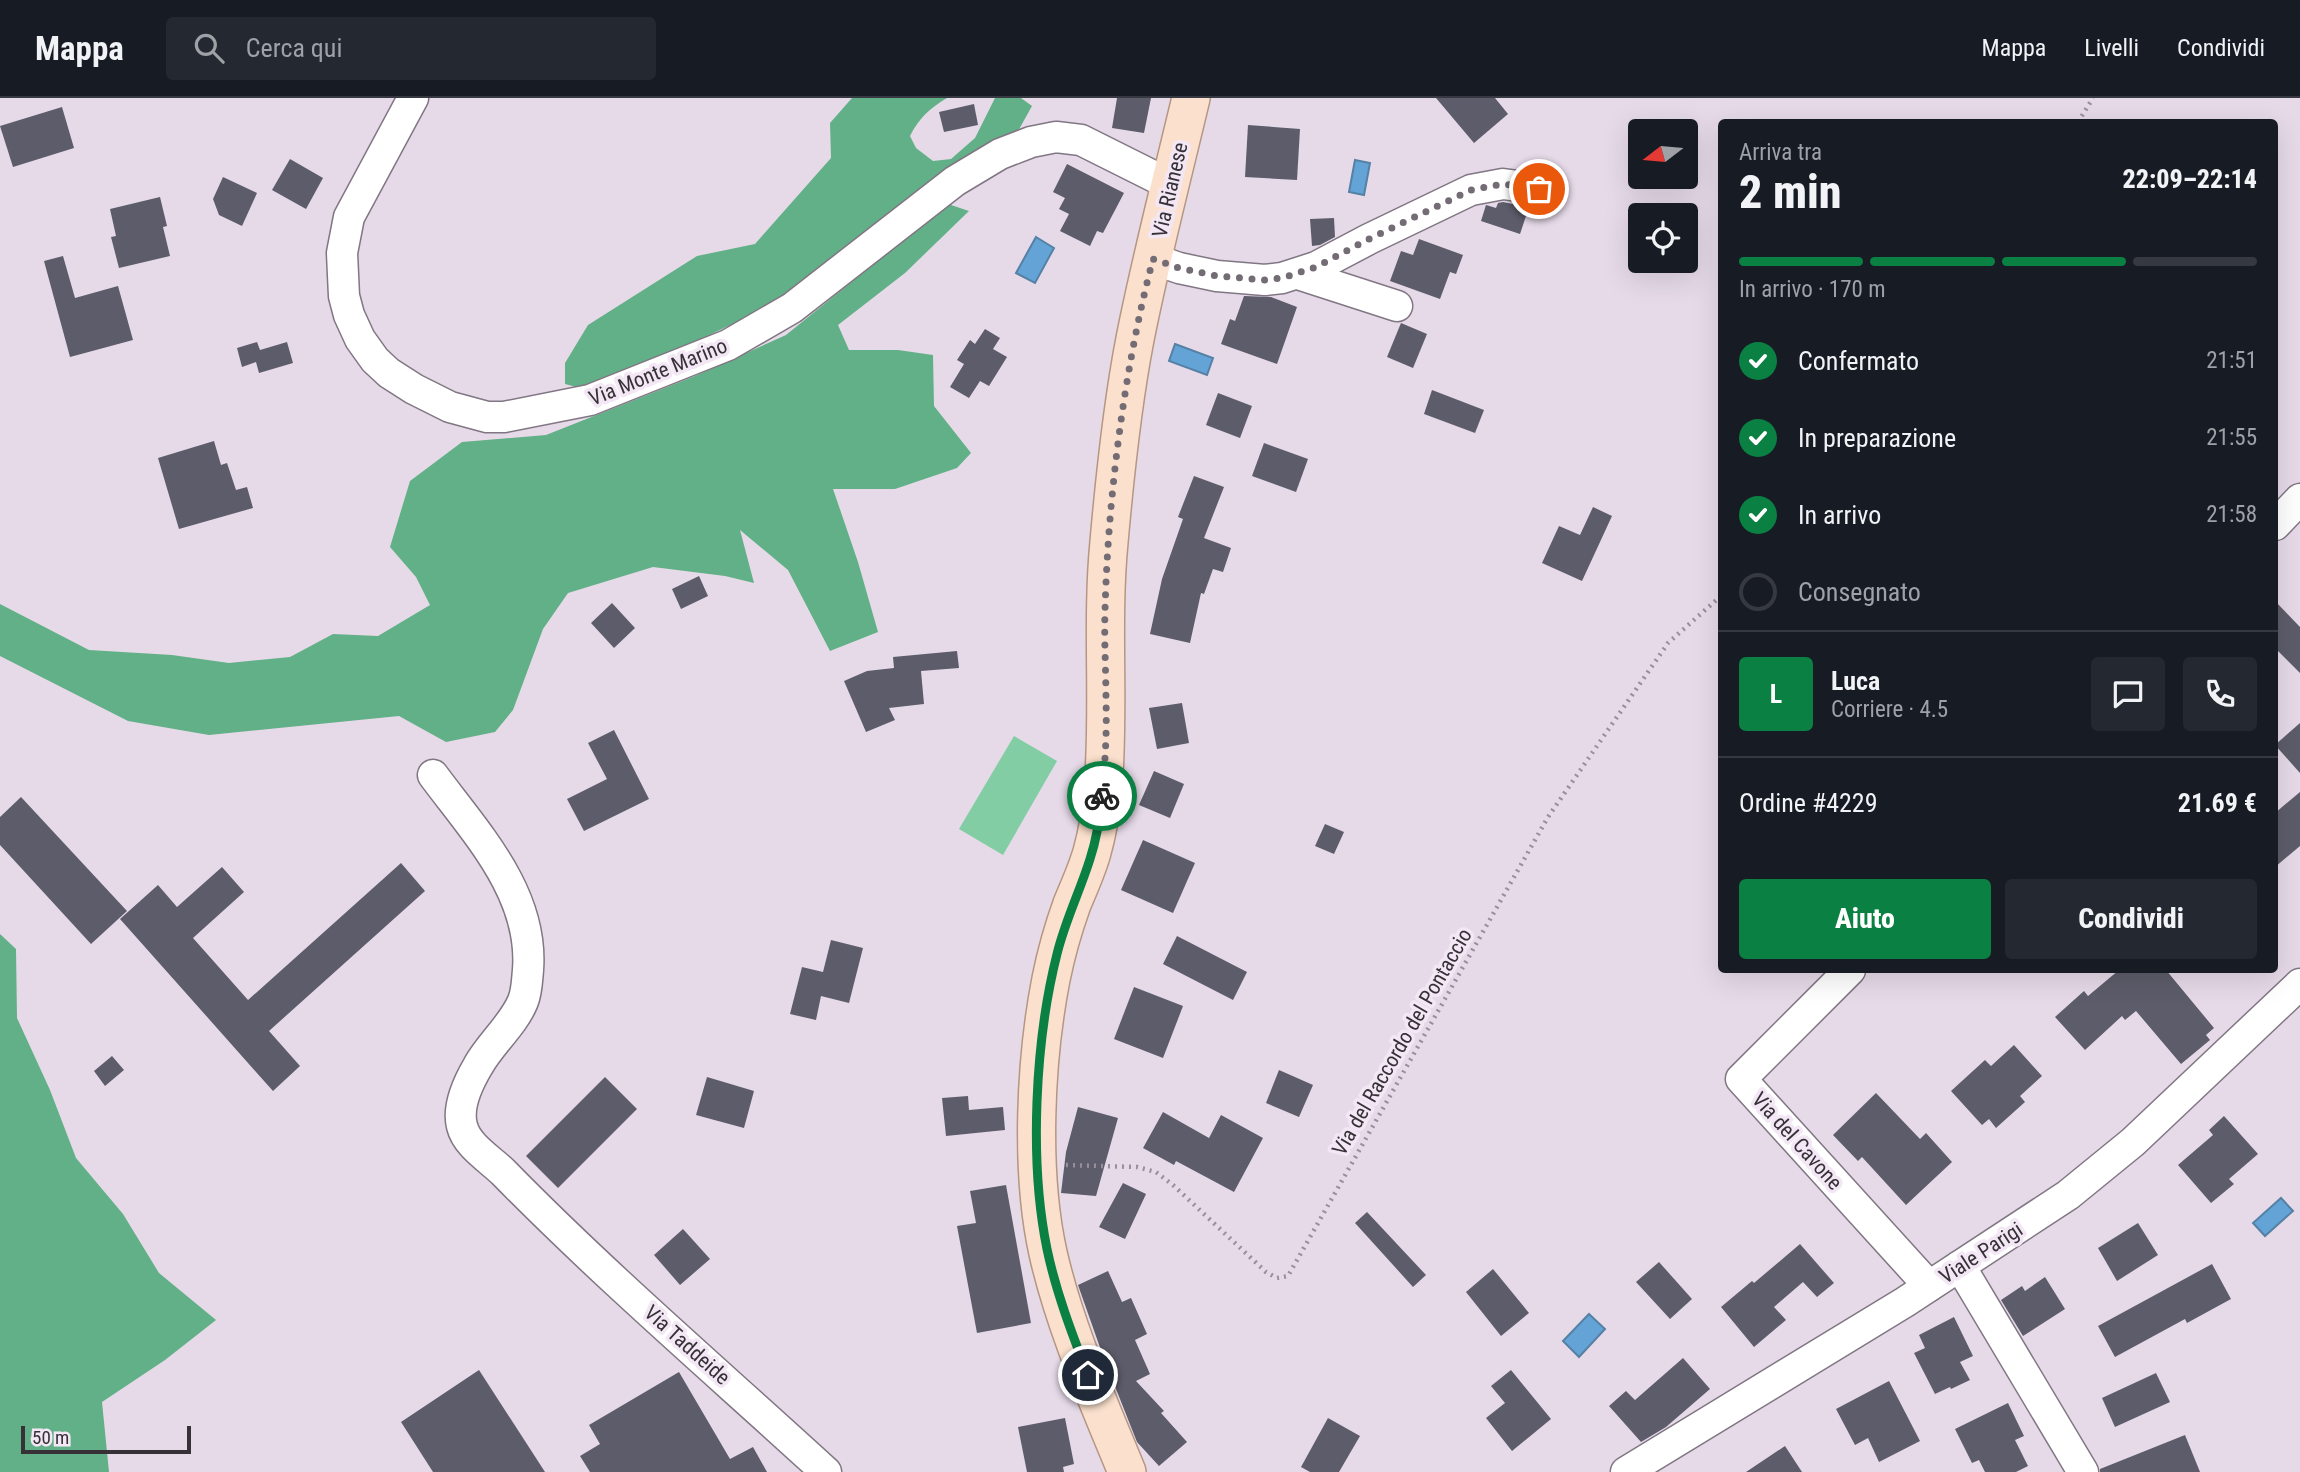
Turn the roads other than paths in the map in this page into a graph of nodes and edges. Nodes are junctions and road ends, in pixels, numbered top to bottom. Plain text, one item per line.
1 (413, 98) edge
2 (1191, 98) edge
3 (1171, 185) junction
4 (1539, 189) dead end
5 (1153, 259) junction
6 (1298, 274) junction
7 (1397, 306) dead end
8 (2300, 499) edge
9 (2278, 522) edge
10 (433, 775) dead end
11 (1847, 973) edge
12 (2300, 984) edge
13 (1960, 1266) junction
14 (1929, 1286) junction
15 (826, 1472) edge
16 (1127, 1472) edge
17 (1626, 1472) edge
18 (2083, 1472) edge

1 - 3 street, Via Monte Marino
2 - 3 main road, Via Rianese
3 - 5 main road, Via Rianese
4 - 6 street
5 - 6 street
5 - 16 main road, Via Rianese
6 - 7 street
8 - 9 street
10 - 15 street, Via Taddeide
11 - 14 street, Via del Cavone
12 - 13 street, Viale Parigi
13 - 14 street, Viale Parigi
13 - 18 street
14 - 17 street, Viale Parigi

